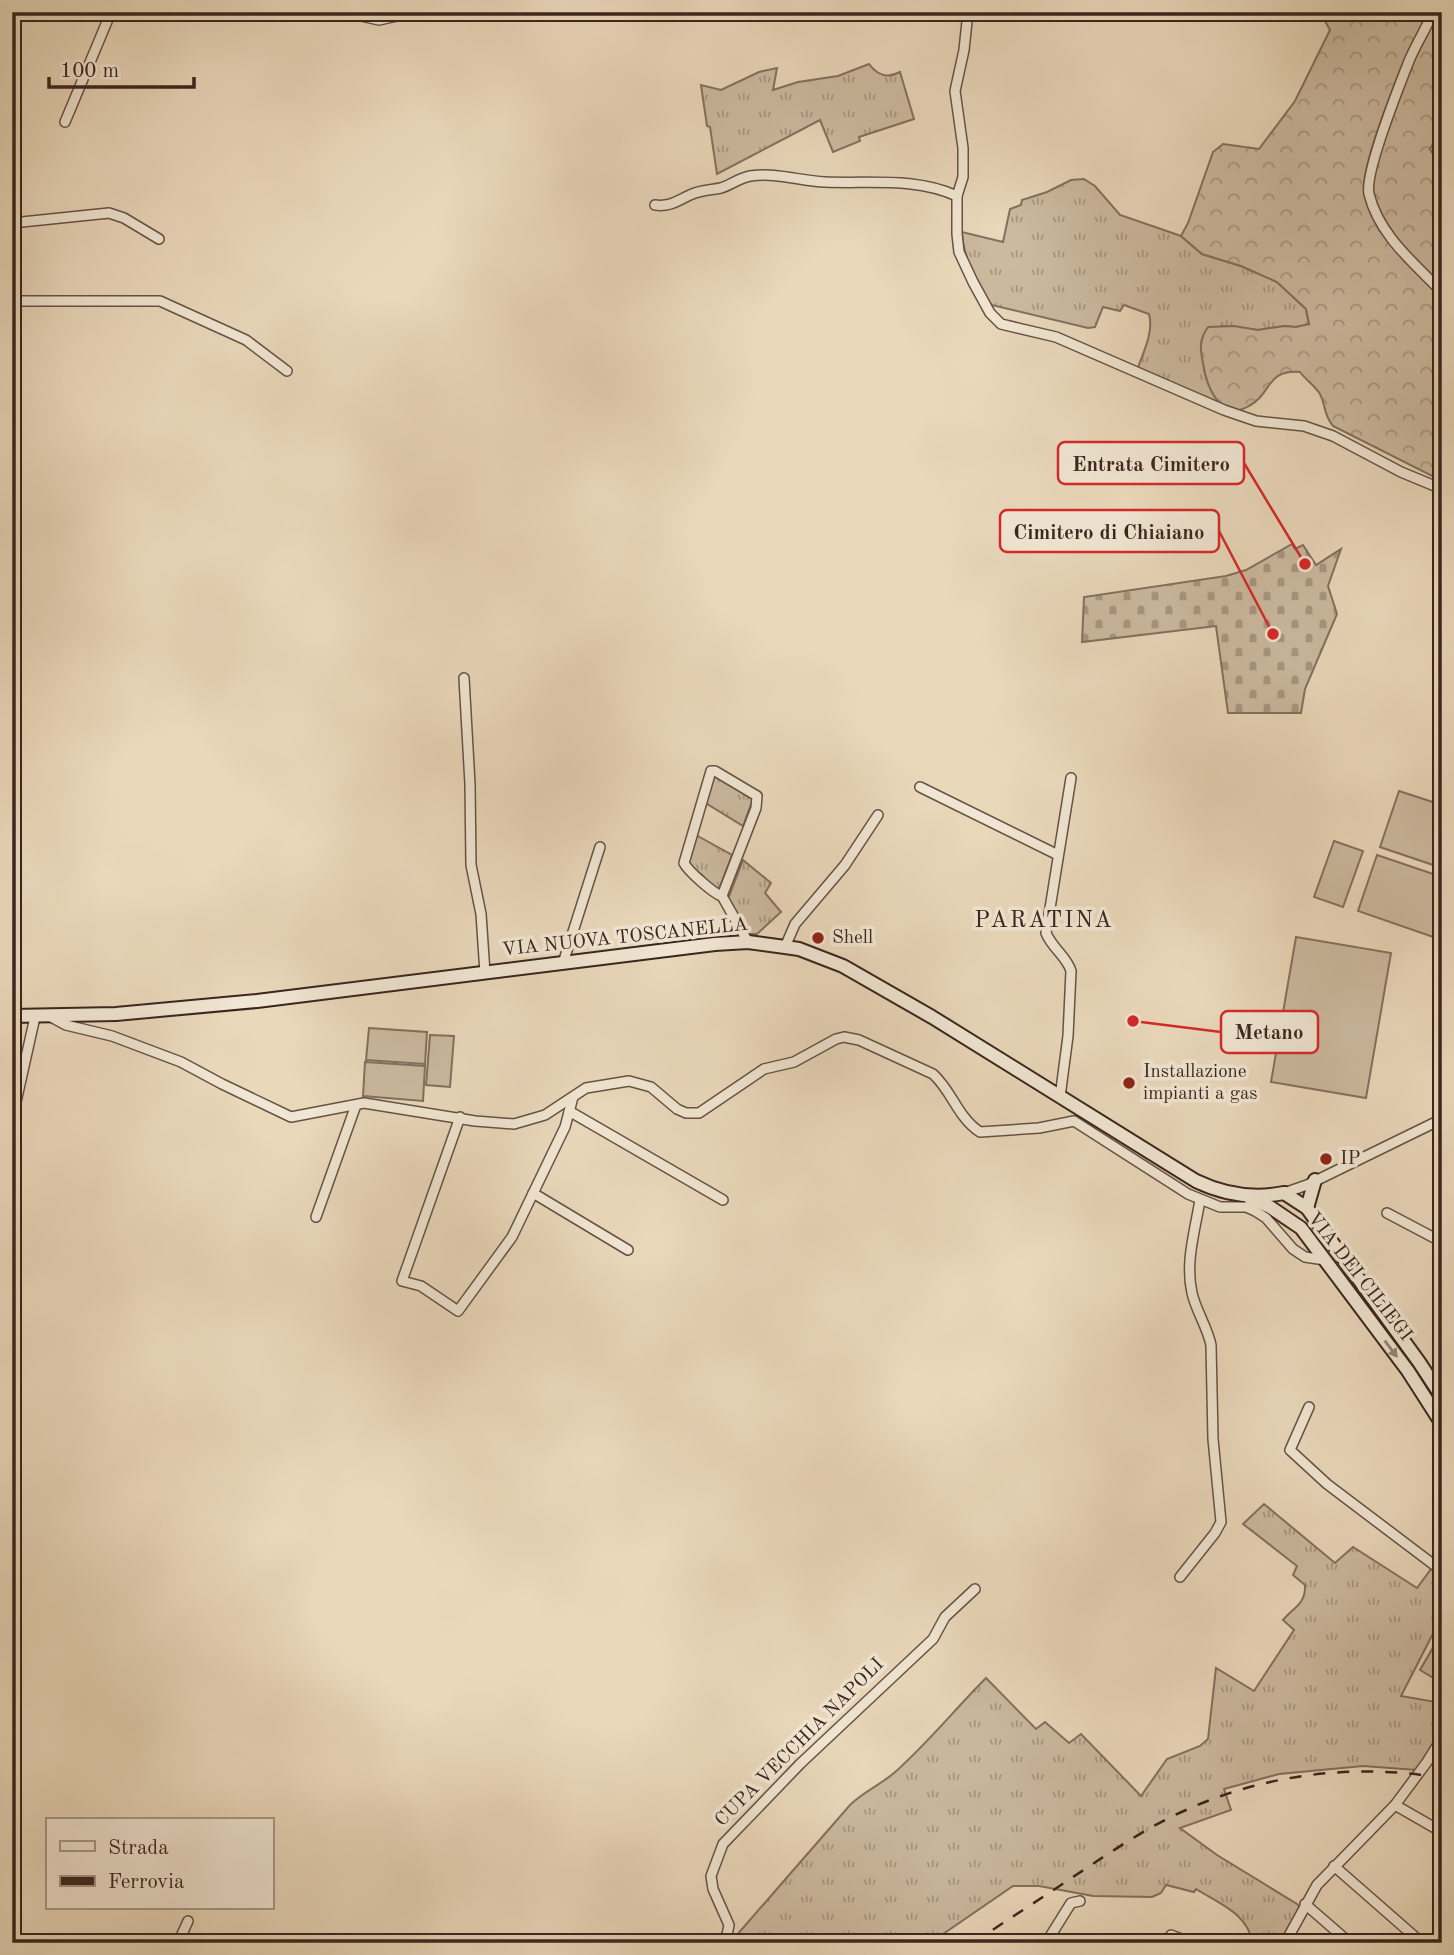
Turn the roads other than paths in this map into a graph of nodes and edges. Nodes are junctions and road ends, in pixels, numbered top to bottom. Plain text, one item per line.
1 (111, 12) edge
2 (343, 12) edge
3 (415, 12) edge
4 (968, 12) edge
5 (1433, 12) edge
6 (65, 122) dead end
7 (957, 196) junction
8 (655, 205) dead end
9 (16, 223) edge
10 (12, 231) edge
11 (159, 239) dead end
12 (1442, 292) edge
13 (12, 301) edge
14 (287, 371) dead end
15 (1442, 489) edge
16 (464, 678) dead end
17 (1071, 778) dead end
18 (920, 787) dead end
19 (878, 815) dead end
20 (600, 847) dead end
21 (1058, 855) junction
22 (722, 896) junction
23 (748, 942) junction
24 (785, 947) junction
25 (563, 963) junction
26 (485, 973) junction
27 (12, 1016) edge
28 (35, 1017) junction
29 (51, 1017) junction
30 (573, 1097) junction
31 (1060, 1097) junction
32 (356, 1105) junction
33 (569, 1111) junction
34 (460, 1118) junction
35 (1442, 1119) edge
36 (12, 1120) edge
37 (1315, 1180) junction
38 (533, 1193) junction
39 (1240, 1194) junction
40 (1284, 1194) junction
41 (723, 1200) dead end
42 (1200, 1200) junction
43 (1258, 1201) joint
44 (1307, 1208) junction
45 (1388, 1213) dead end
46 (316, 1217) dead end
47 (1296, 1224) junction
48 (1284, 1239) junction
49 (1442, 1242) edge
50 (628, 1250) dead end
51 (1325, 1260) junction
52 (1442, 1397) edge
53 (1309, 1406) dead end
54 (1442, 1424) edge
55 (1442, 1571) edge
56 (1180, 1577) dead end
57 (975, 1589) dead end
58 (1442, 1738) edge
59 (1395, 1805) junction
60 (1442, 1832) edge
61 (1334, 1866) junction
62 (1080, 1901) dead end
63 (1305, 1905) junction
64 (188, 1921) dead end
65 (178, 1943) edge
66 (719, 1943) edge
67 (1046, 1943) edge
68 (1167, 1943) edge
69 (1192, 1943) edge
70 (1285, 1943) edge
71 (1350, 1943) edge
72 (1422, 1943) edge

1 - 6 street
2 - 3 street
4 - 7 street
5 - 12 street
7 - 8 street
7 - 15 street
9 - 10 street
9 - 11 street
13 - 14 street
16 - 26 street
17 - 21 street
18 - 21 street
19 - 24 street
20 - 25 street
21 - 31 street
22 - 22 street
22 - 23 street
23 - 24 main road, VIA NUOVA TOSCANELLA
23 - 25 main road, VIA NUOVA TOSCANELLA
24 - 31 main road, VIA NUOVA TOSCANELLA
25 - 26 main road, VIA NUOVA TOSCANELLA
26 - 29 main road, VIA NUOVA TOSCANELLA
27 - 28 main road, VIA NUOVA TOSCANELLA
28 - 29 main road, VIA NUOVA TOSCANELLA
28 - 36 street
29 - 32 street
30 - 33 street
30 - 34 street
30 - 42 street
31 - 39 main road, VIA NUOVA TOSCANELLA
32 - 34 street
32 - 46 street
33 - 38 street
33 - 41 street
34 - 38 street
35 - 37 street
37 - 40 street
37 - 44 main road
38 - 50 street
39 - 40 main road, VIA NUOVA TOSCANELLA
39 - 43 main road, VIA NUOVA TOSCANELLA
40 - 44 main road, VIA DEI CILIEGI
40 - 47 main road
42 - 48 street
42 - 56 street
43 - 47 main road, VIA DEI CILIEGI
44 - 52 main road, VIA DEI CILIEGI
45 - 49 street
47 - 48 street
47 - 51 main road, VIA DEI CILIEGI
48 - 51 street
51 -> 54 main road, VIA DEI CILIEGI
53 - 55 street
57 - 66 street, CUPA VECCHIA NAPOLI
58 - 59 street
59 - 60 street
59 - 61 street
61 - 63 street
61 - 72 street
62 - 67 street
63 - 70 street
63 - 71 street
64 - 65 street
68 - 69 street

